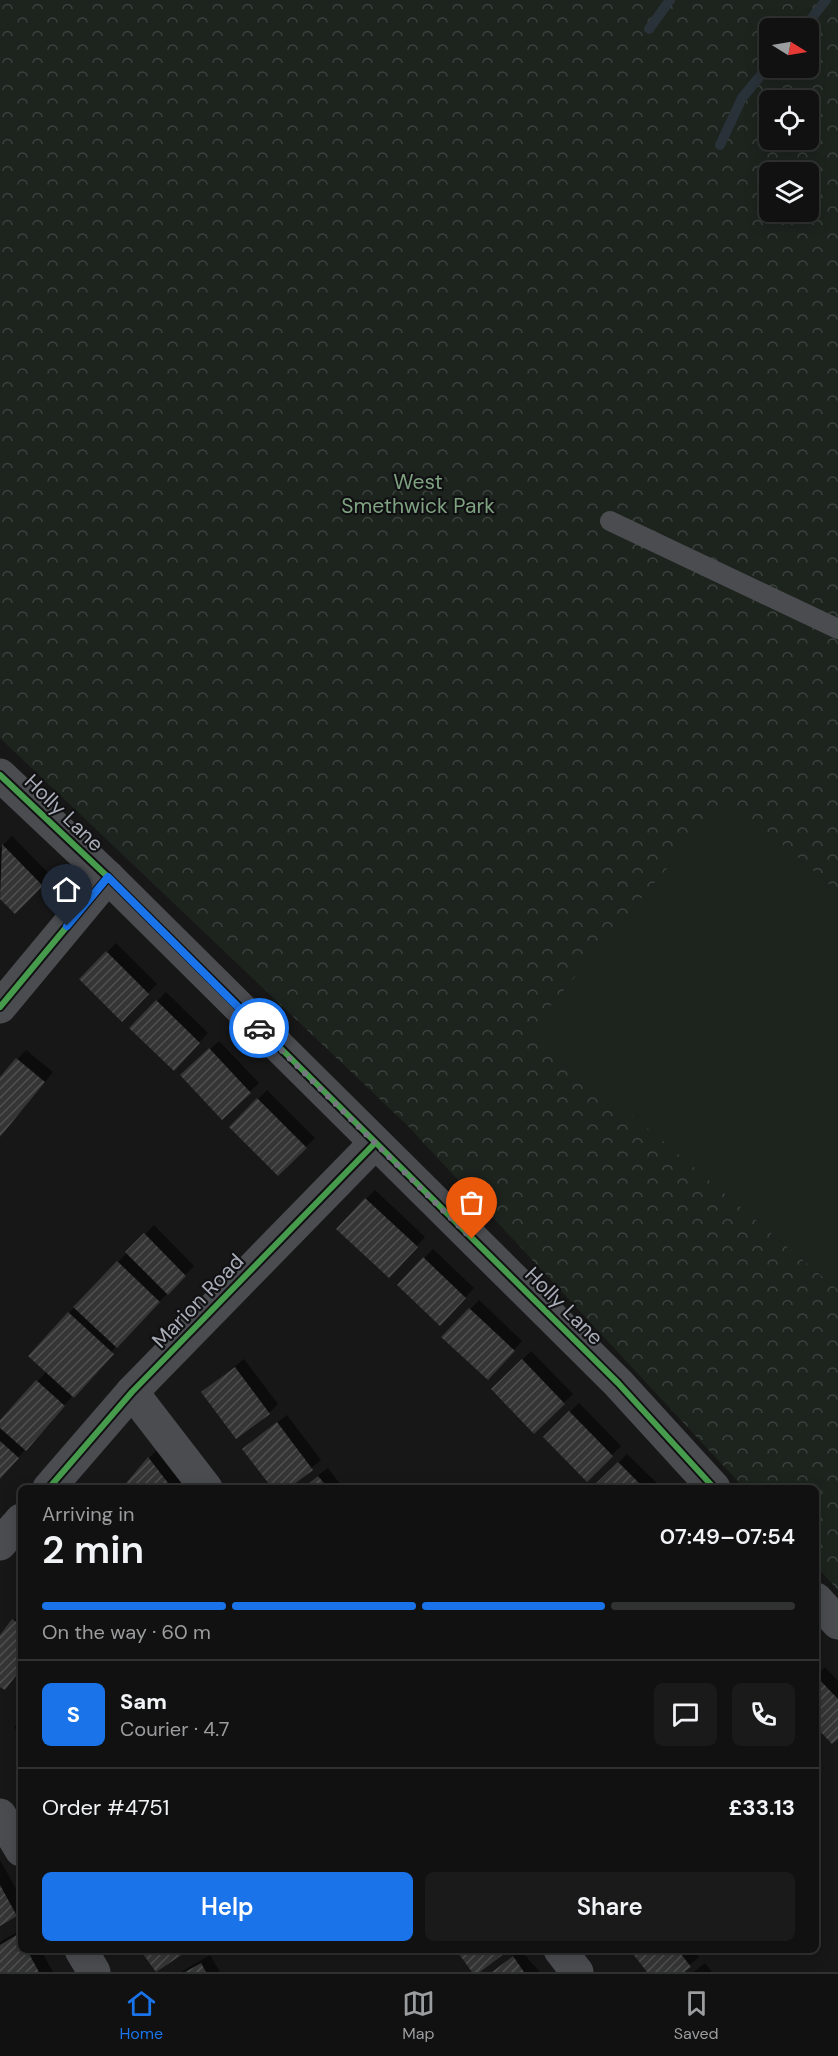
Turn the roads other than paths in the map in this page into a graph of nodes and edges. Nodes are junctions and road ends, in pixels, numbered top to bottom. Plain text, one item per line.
1 (610, 521) dead end
2 (838, 629) edge
3 (0, 775) edge
4 (108, 877) junction
5 (0, 1007) edge
6 (375, 1143) junction
7 (132, 1392) junction
8 (52, 1485) edge
9 (204, 1485) edge
10 (711, 1485) edge
11 (18, 1523) edge
12 (0, 1544) edge
13 (819, 1602) edge
14 (838, 1623) edge
15 (0, 1815) edge
16 (18, 1846) edge
17 (83, 1953) edge
18 (562, 1953) edge
19 (94, 1972) edge
20 (577, 1972) edge

1 - 2 lane
3 - 4 street, Holly Lane
4 - 5 street
4 - 6 street, Holly Lane
6 - 7 street, Marion Road
6 - 10 street, Holly Lane
7 - 8 street, Marion Road
7 - 9 street
11 - 12 street
13 - 14 street
15 - 16 street
17 - 19 street
18 - 20 street

